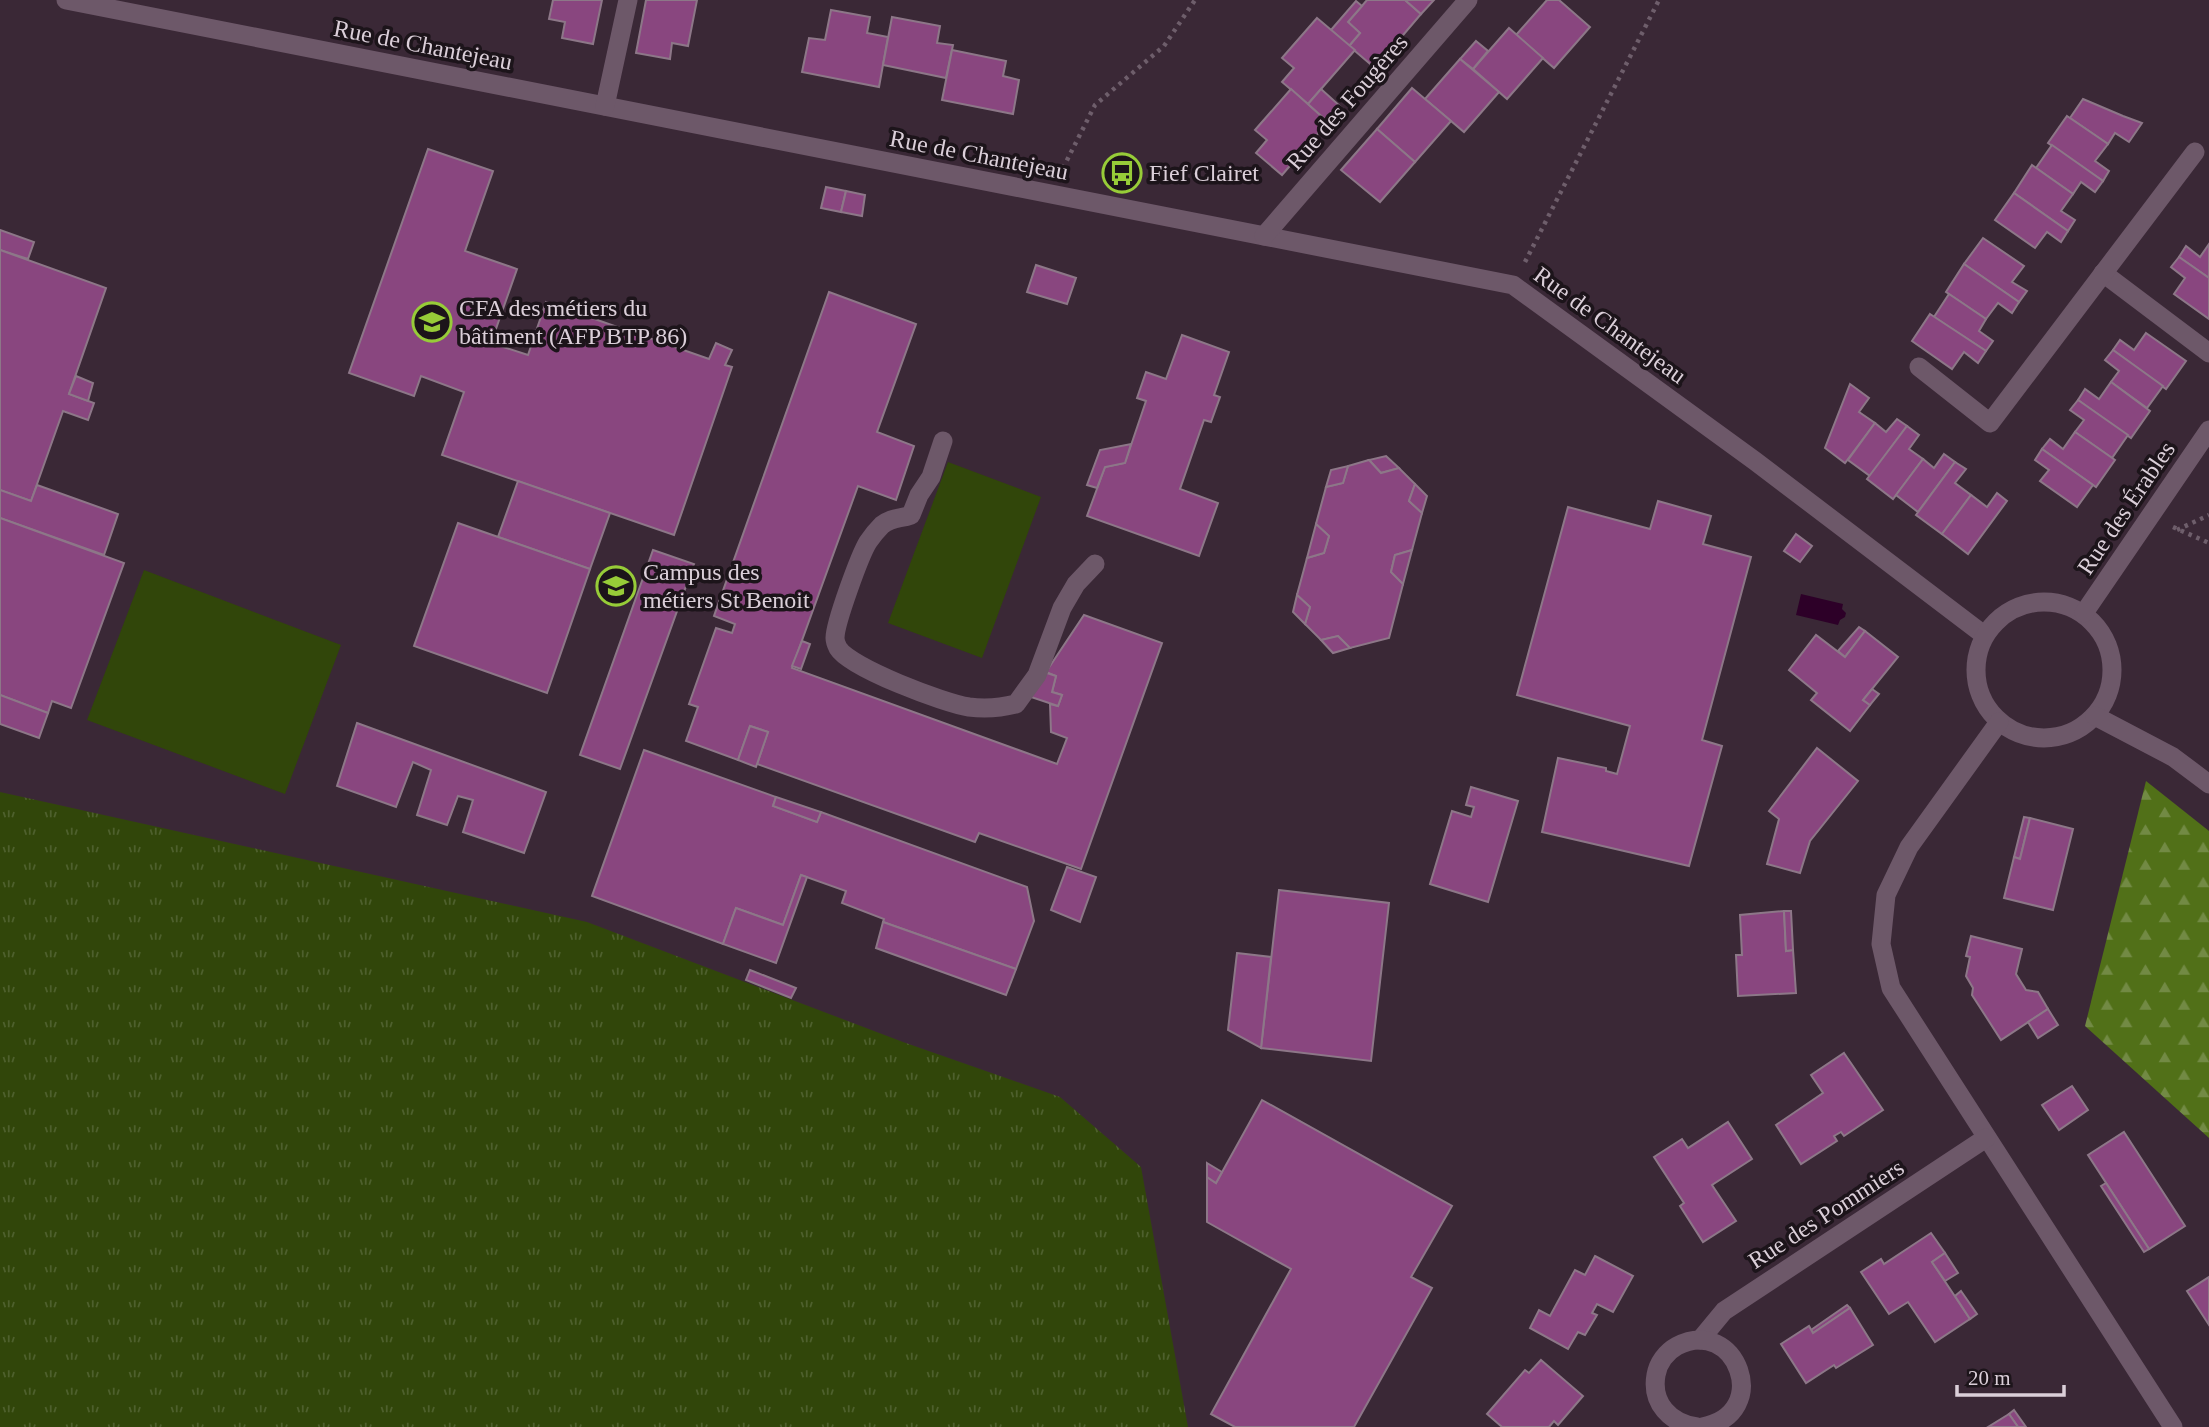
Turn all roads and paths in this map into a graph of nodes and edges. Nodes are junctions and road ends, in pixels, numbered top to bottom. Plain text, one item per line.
1 (70, 0) edge
2 (628, 0) edge
3 (1195, 0) edge
4 (1468, 0) edge
5 (1659, 0) edge
6 (604, 106) junction
7 (2195, 152) dead end
8 (1049, 194) junction
9 (1264, 236) junction
10 (2103, 273) junction
11 (1513, 285) junction
12 (2209, 353) edge
13 (1919, 367) dead end
14 (2209, 430) edge
15 (943, 441) dead end
16 (2155, 510) junction
17 (2209, 515) edge
18 (2176, 530) junction
19 (2209, 543) edge
20 (1095, 564) dead end
21 (2084, 613) junction
22 (1984, 635) junction
23 (2095, 716) junction
24 (2000, 722) junction
25 (2209, 784) edge
26 (1986, 1138) junction
27 (1700, 1340) junction
28 (1699, 1427) edge
29 (2173, 1427) edge

1 - 6 street, Rue de Chantejeau
2 - 6 street
3 - 8 path
4 - 9 street, Rue des Fougères
5 - 11 path
6 - 8 street, Rue de Chantejeau
7 - 10 street
8 - 9 street, Rue de Chantejeau
9 - 11 street, Rue de Chantejeau
10 - 12 street
10 - 13 street
11 - 22 street, Rue de Chantejeau
14 - 16 street, Rue des Érables
15 - 20 street
16 - 18 path
16 - 21 street, Rue des Érables
17 - 18 path
18 - 19 path
21 - 22 street
21 - 23 street
22 - 24 street
23 - 24 street
23 - 25 street
24 - 26 street
26 - 27 street, Rue des Pommiers
26 - 29 street
27 - 28 street, Rue des Pommiers
27 - 28 street, Rue des Pommiers

